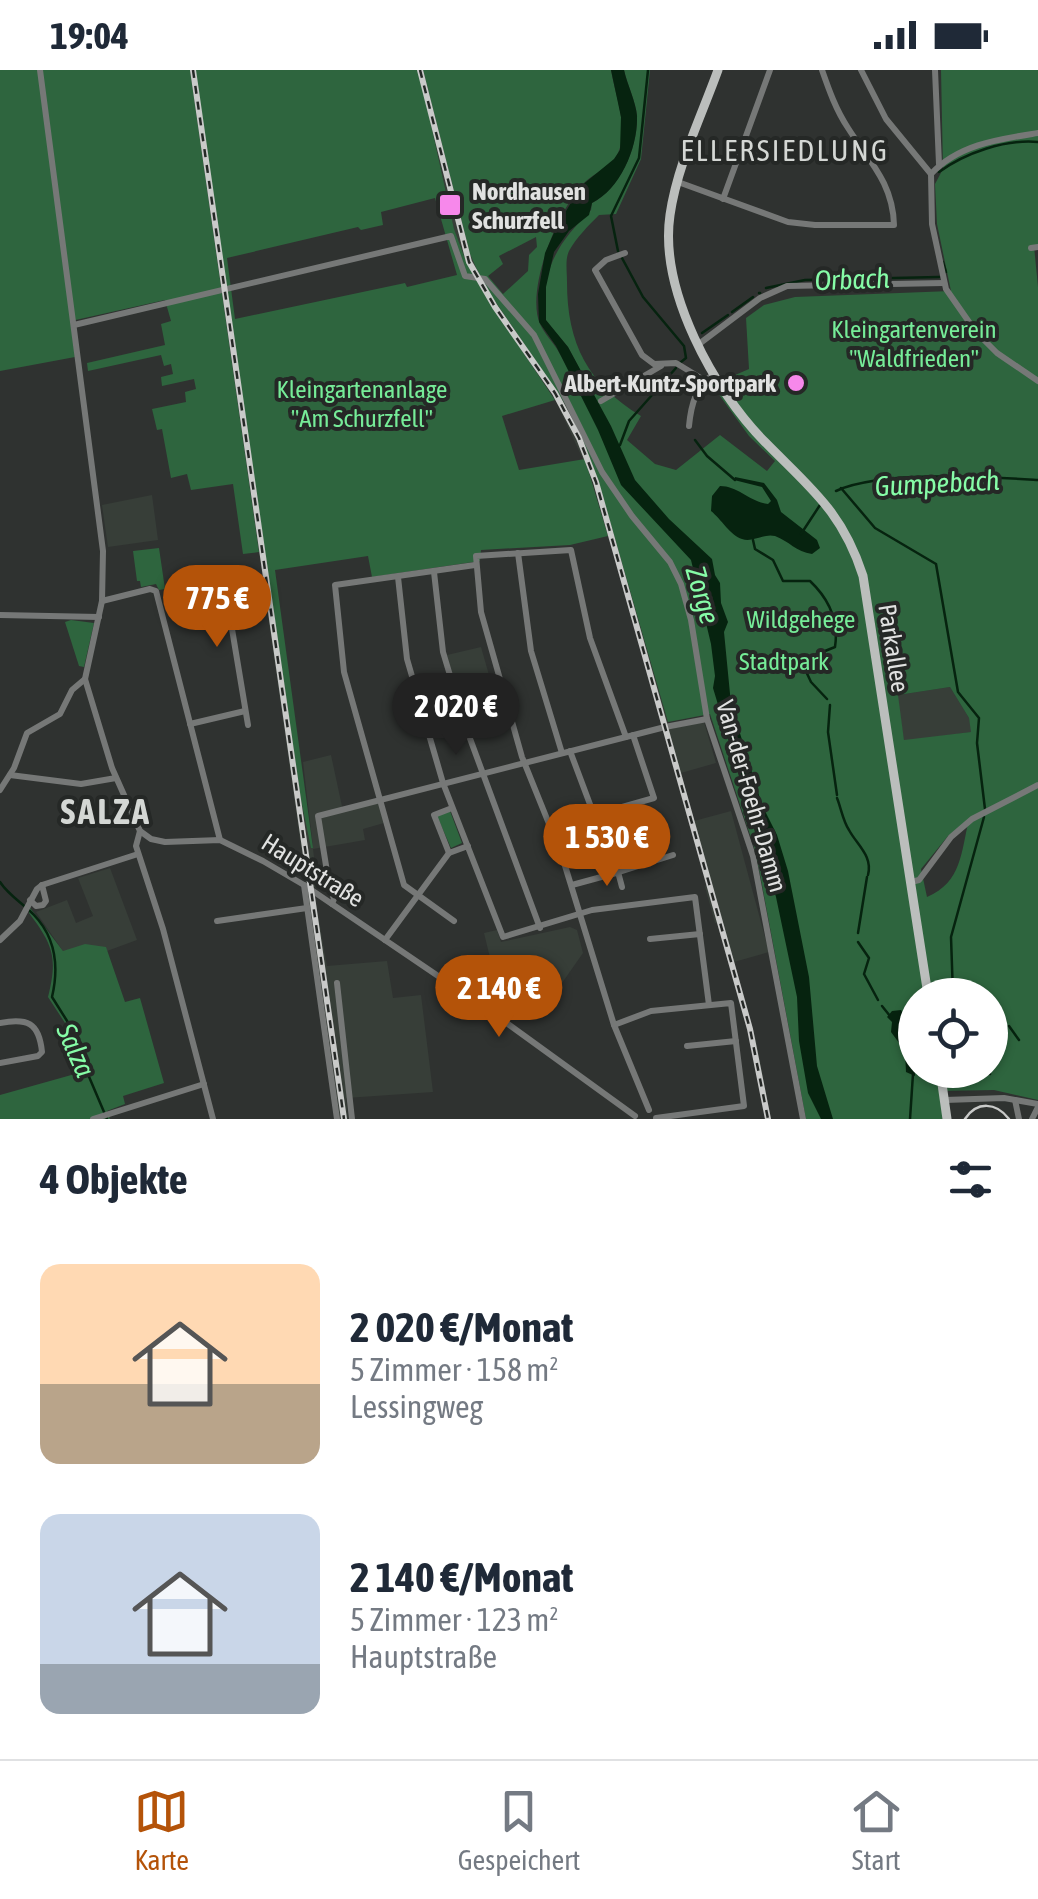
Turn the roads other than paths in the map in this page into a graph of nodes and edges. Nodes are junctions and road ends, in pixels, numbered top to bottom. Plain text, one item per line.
1 (40, 70) edge
2 (718, 70) edge
3 (770, 70) edge
4 (822, 70) edge
5 (861, 70) edge
6 (935, 70) edge
7 (1038, 133) edge
8 (939, 166) junction
9 (931, 174) junction
10 (678, 182) junction
11 (723, 199) junction
12 (622, 254) dead end
13 (944, 282) junction
14 (74, 325) junction
15 (699, 344) junction
16 (662, 366) junction
17 (714, 374) junction
18 (701, 379) junction
19 (1038, 381) edge
20 (601, 401) dead end
21 (688, 426) dead end
22 (518, 553) junction
23 (476, 565) junction
24 (222, 569) dead end
25 (434, 572) junction
26 (398, 576) junction
27 (102, 601) junction
28 (0, 615) edge
29 (99, 618) junction
30 (85, 679) junction
31 (245, 712) junction
32 (708, 719) junction
33 (190, 724) junction
34 (248, 726) dead end
35 (630, 736) junction
36 (566, 752) junction
37 (525, 762) junction
38 (480, 774) junction
39 (10, 775) junction
40 (116, 778) junction
41 (443, 783) junction
42 (1038, 785) edge
43 (0, 790) edge
44 (380, 800) junction
45 (452, 808) junction
46 (596, 818) junction
47 (584, 825) dead end
48 (140, 831) junction
49 (152, 839) junction
50 (220, 840) junction
51 (312, 845) dead end
52 (468, 846) junction
53 (323, 851) junction
54 (137, 852) junction
55 (449, 852) junction
56 (673, 855) dead end
57 (617, 873) junction
58 (910, 882) junction
59 (329, 884) junction
60 (42, 885) junction
61 (304, 885) junction
62 (572, 885) junction
63 (622, 886) dead end
64 (418, 896) junction
65 (323, 898) junction
66 (332, 904) junction
67 (28, 905) junction
68 (308, 908) junction
69 (580, 913) junction
70 (217, 921) dead end
71 (454, 921) dead end
72 (540, 928) junction
73 (700, 934) junction
74 (650, 939) dead end
75 (0, 940) edge
76 (385, 940) junction
77 (925, 978) edge
78 (336, 983) dead end
79 (709, 1005) junction
80 (0, 1023) edge
81 (614, 1025) junction
82 (736, 1040) junction
83 (687, 1046) dead end
84 (0, 1063) edge
85 (204, 1084) junction
86 (942, 1088) edge
87 (944, 1100) junction
88 (1015, 1100) junction
89 (1038, 1105) edge
90 (639, 1114) edge
91 (98, 1118) edge
92 (657, 1118) edge
93 (212, 1119) edge
94 (337, 1119) edge
95 (352, 1119) edge
96 (803, 1119) edge
97 (947, 1119) edge
98 (1019, 1119) edge
99 (1032, 1119) edge

1 - 14 street
2 - 10 main road, Parkallee
3 - 11 street
4 - 11 street
5 - 9 street
6 - 8 street
7 - 8 street
8 - 9 street
9 - 13 street
10 - 11 street
10 - 15 main road, Parkallee
12 - 16 street
13 - 15 street
13 - 19 street
14 - 27 street
14 - 32 street, Van-der-Foehr-Damm
15 - 17 main road, Parkallee
16 - 18 street
16 - 20 street
17 - 18 street
17 - 58 main road, Parkallee
18 - 21 street
22 - 23 street
22 - 35 street
22 - 36 street
23 - 25 street
23 - 37 street
24 - 31 street
25 - 26 street
25 - 38 street
26 - 41 street
26 - 44 street
27 - 29 street
27 - 33 street
28 - 29 street
29 - 30 street
30 - 39 street
30 - 40 street
31 - 33 street
31 - 34 street
32 - 35 street
32 - 96 street, Van-der-Foehr-Damm
33 - 50 street
35 - 36 street
35 - 46 street
36 - 37 street
36 - 46 street
37 - 38 street
37 - 62 street
38 - 41 street
38 - 72 street
39 - 40 street
39 - 43 street
40 - 48 street
41 - 44 street
41 - 45 street
42 - 58 street
44 - 53 street
44 - 64 street
45 - 52 street
45 - 55 street
46 - 47 street
46 - 57 street
48 - 49 street
48 - 54 street
49 - 50 street, Hauptstraße
49 - 54 street
50 - 61 street, Hauptstraße
51 - 53 street
52 - 55 street
52 - 72 street
53 - 59 street
54 - 60 street
54 - 85 street
55 - 64 street
56 - 57 street
57 - 62 street
57 - 63 street
58 - 77 main road, Parkallee
59 - 65 street
59 - 66 street
60 - 67 street
60 - 67 street
61 - 65 street, Hauptstraße
61 - 68 street
62 - 69 street
64 - 71 street
64 - 76 street
65 - 66 street, Hauptstraße
66 - 76 street, Hauptstraße
67 - 75 street
68 - 70 street
68 - 94 street
69 - 72 street
69 - 73 street
69 - 81 street
73 - 74 street
73 - 79 street
76 - 90 street, Hauptstraße
78 - 95 street
79 - 81 street
79 - 82 street
80 - 84 street
81 - 90 street
82 - 83 street
82 - 92 street
85 - 91 street
85 - 93 street
86 - 87 main road
87 - 88 street
87 - 97 main road
88 - 89 street
88 - 98 street
89 - 99 street
90 - 92 street

